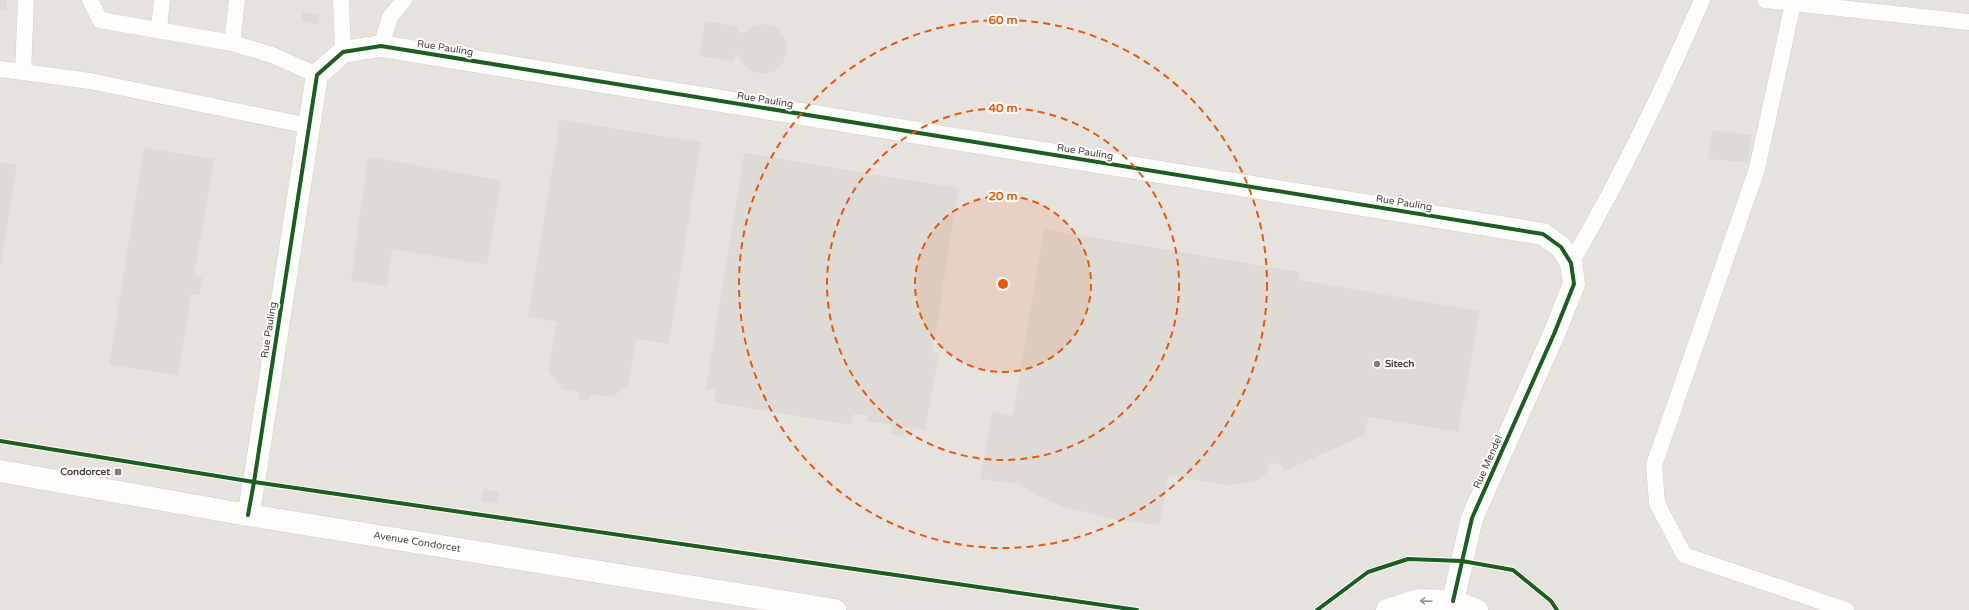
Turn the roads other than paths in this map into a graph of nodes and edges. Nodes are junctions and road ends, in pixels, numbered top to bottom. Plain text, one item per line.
1 (26, 0) edge
2 (90, 0) edge
3 (162, 0) edge
4 (237, 0) edge
5 (341, 0) edge
6 (404, 0) edge
7 (1702, 0) edge
8 (1765, 0) edge
9 (1793, 3) junction
10 (1969, 22) edge
11 (159, 29) junction
12 (232, 43) junction
13 (381, 46) junction
14 (344, 52) junction
15 (0, 69) edge
16 (23, 72) junction
17 (317, 74) junction
18 (309, 126) junction
19 (1571, 263) junction
20 (1554, 334) joint
21 (0, 471) edge
22 (248, 515) junction
23 (1453, 602) junction
24 (835, 610) edge
25 (1387, 610) edge
26 (1477, 610) edge
27 (1846, 610) edge

1 - 16 lane
2 - 11 lane
3 - 11 lane
4 - 12 lane
5 - 14 lane
6 - 13 lane
7 - 19 lane
8 - 9 lane
9 - 10 lane
9 - 27 lane
11 - 12 lane
12 - 17 lane
13 - 14 street, Rue Pauling
13 - 19 street, Rue Pauling
14 - 17 street, Rue Pauling
15 - 16 lane
16 - 18 lane
17 - 18 street, Rue Pauling
18 - 22 street, Rue Pauling
19 - 20 street, Rue Pauling
20 - 23 street, Rue Mendel
21 - 22 street, Avenue Condorcet
22 - 24 street, Avenue Condorcet
23 -> 25 street
23 - 26 street

